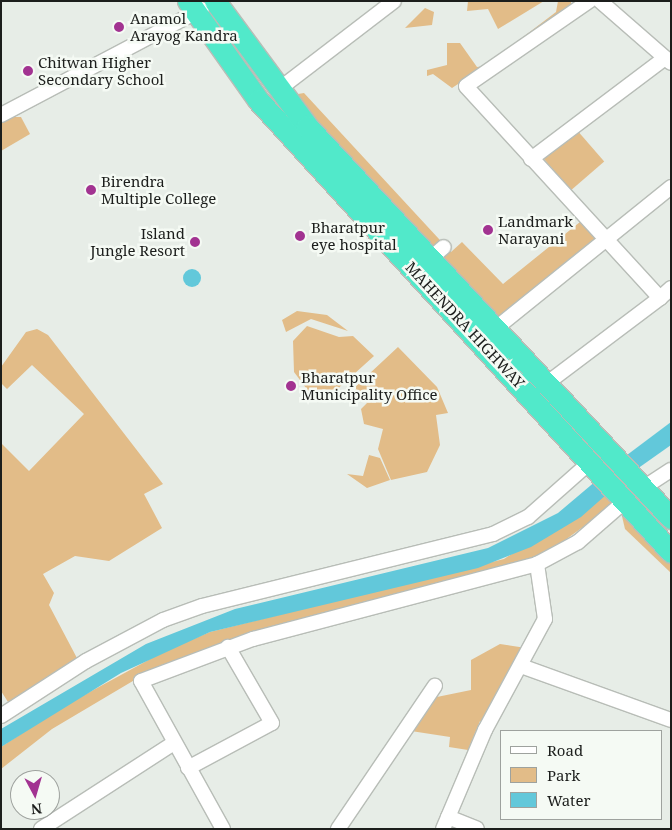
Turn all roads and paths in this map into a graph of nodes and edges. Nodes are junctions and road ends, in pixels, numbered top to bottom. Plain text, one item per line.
1 (215, 1) edge
2 (394, 1) edge
3 (589, 1) edge
4 (600, 1) edge
5 (192, 7) edge
6 (668, 60) edge
7 (278, 90) junction
8 (1, 115) edge
9 (531, 159) junction
10 (671, 187) edge
11 (608, 240) junction
12 (671, 288) edge
13 (660, 298) junction
14 (495, 330) junction
15 (546, 384) junction
16 (592, 466) junction
17 (671, 470) edge
18 (640, 484) junction
19 (621, 499) junction
20 (671, 518) edge
21 (671, 552) edge
22 (537, 564) junction
23 (228, 647) junction
24 (521, 666) junction
25 (435, 686) dead end
26 (3, 710) edge
27 (671, 720) edge
28 (174, 743) junction
29 (188, 768) junction
30 (445, 823) edge
31 (41, 829) edge
32 (223, 829) edge
33 (338, 829) edge
34 (477, 829) edge

1 - 5 street
1 - 7 highway, MAHENDRA HIGHWAY
2 - 7 street
3 - 9 street
4 - 6 street
5 - 8 street
5 - 16 highway, MAHENDRA HIGHWAY
6 - 9 street
7 - 14 highway, MAHENDRA HIGHWAY
9 - 11 street
10 - 11 street
11 - 13 street
11 - 14 street
12 - 13 street
13 - 15 street
14 - 15 highway, MAHENDRA HIGHWAY
15 - 18 highway, MAHENDRA HIGHWAY
16 - 19 highway, MAHENDRA HIGHWAY
16 - 26 street
17 - 18 street
18 - 20 highway, MAHENDRA HIGHWAY
19 - 21 highway, MAHENDRA HIGHWAY
19 - 22 street
22 - 23 street
22 - 24 street
23 - 28 street
23 - 29 street
24 - 27 street
24 - 30 street
25 - 33 street
28 - 29 street
28 - 31 street
29 - 32 street
30 - 34 street

